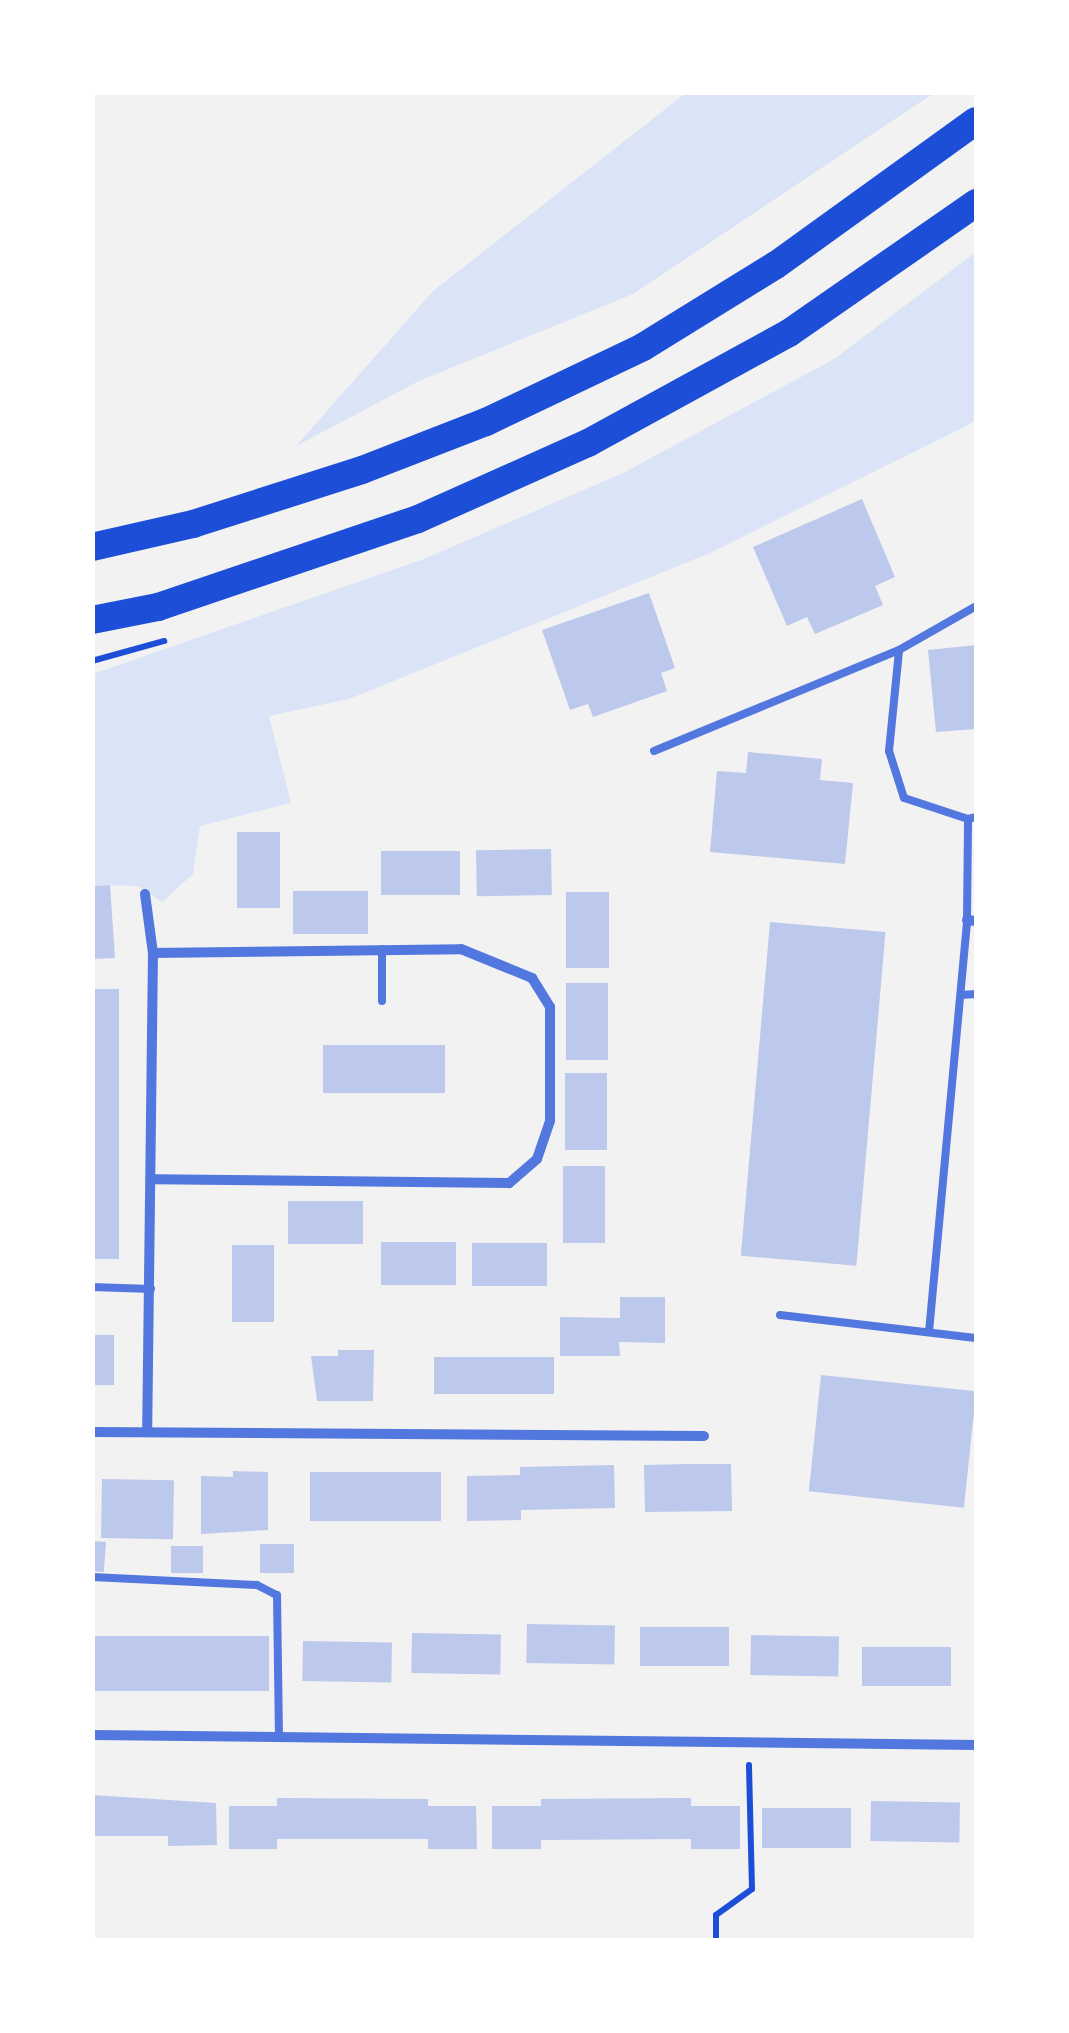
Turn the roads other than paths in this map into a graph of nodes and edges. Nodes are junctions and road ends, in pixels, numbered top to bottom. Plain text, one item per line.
1 (976, 121) edge
2 (976, 203) edge
3 (92, 547) edge
4 (976, 606) edge
5 (92, 620) edge
6 (898, 650) junction
7 (654, 751) dead end
8 (972, 818) edge
9 (145, 894) dead end
10 (972, 920) edge
11 (382, 949) junction
12 (153, 953) junction
13 (976, 994) edge
14 (961, 995) junction
15 (382, 1001) dead end
16 (154, 1180) junction
17 (92, 1286) edge
18 (151, 1289) junction
19 (780, 1316) dead end
20 (929, 1332) junction
21 (976, 1338) edge
22 (92, 1432) edge
23 (148, 1432) junction
24 (704, 1436) dead end
25 (92, 1577) edge
26 (92, 1735) edge
27 (279, 1738) junction
28 (976, 1745) edge

1 - 3 highway
2 - 5 highway
4 - 6 lane
6 - 7 lane
6 - 8 lane
8 - 10 lane
9 - 12 street
10 - 14 lane
11 - 12 street
11 - 15 lane
11 - 16 street
12 - 16 street
13 - 14 lane
14 - 20 lane
16 - 18 street
17 - 18 lane
18 - 23 street
19 - 20 lane
20 - 21 lane
22 - 23 street
23 - 24 street
25 - 27 lane
26 - 27 street
27 - 28 street

